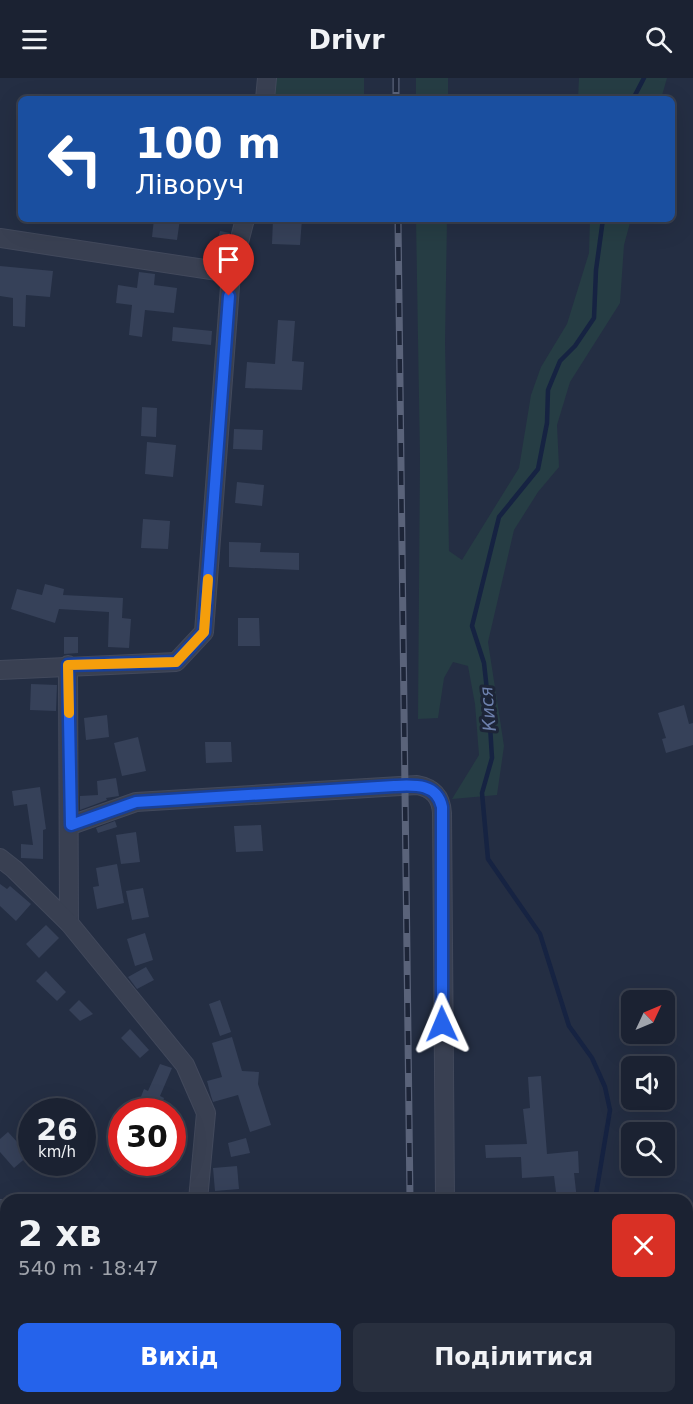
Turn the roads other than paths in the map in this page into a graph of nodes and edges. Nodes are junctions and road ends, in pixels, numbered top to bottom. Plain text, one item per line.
1 (267, 78) edge
2 (266, 96) edge
3 (243, 222) edge
4 (0, 238) edge
5 (231, 273) junction
6 (68, 665) junction
7 (0, 670) edge
8 (71, 825) junction
9 (0, 858) edge
10 (69, 923) junction
11 (199, 1194) edge
12 (445, 1194) edge

1 - 2 street
3 - 5 street
4 - 5 street
5 - 6 street
6 - 7 street
6 - 8 street
8 - 10 street
8 - 12 street
9 - 10 street
10 - 11 street

